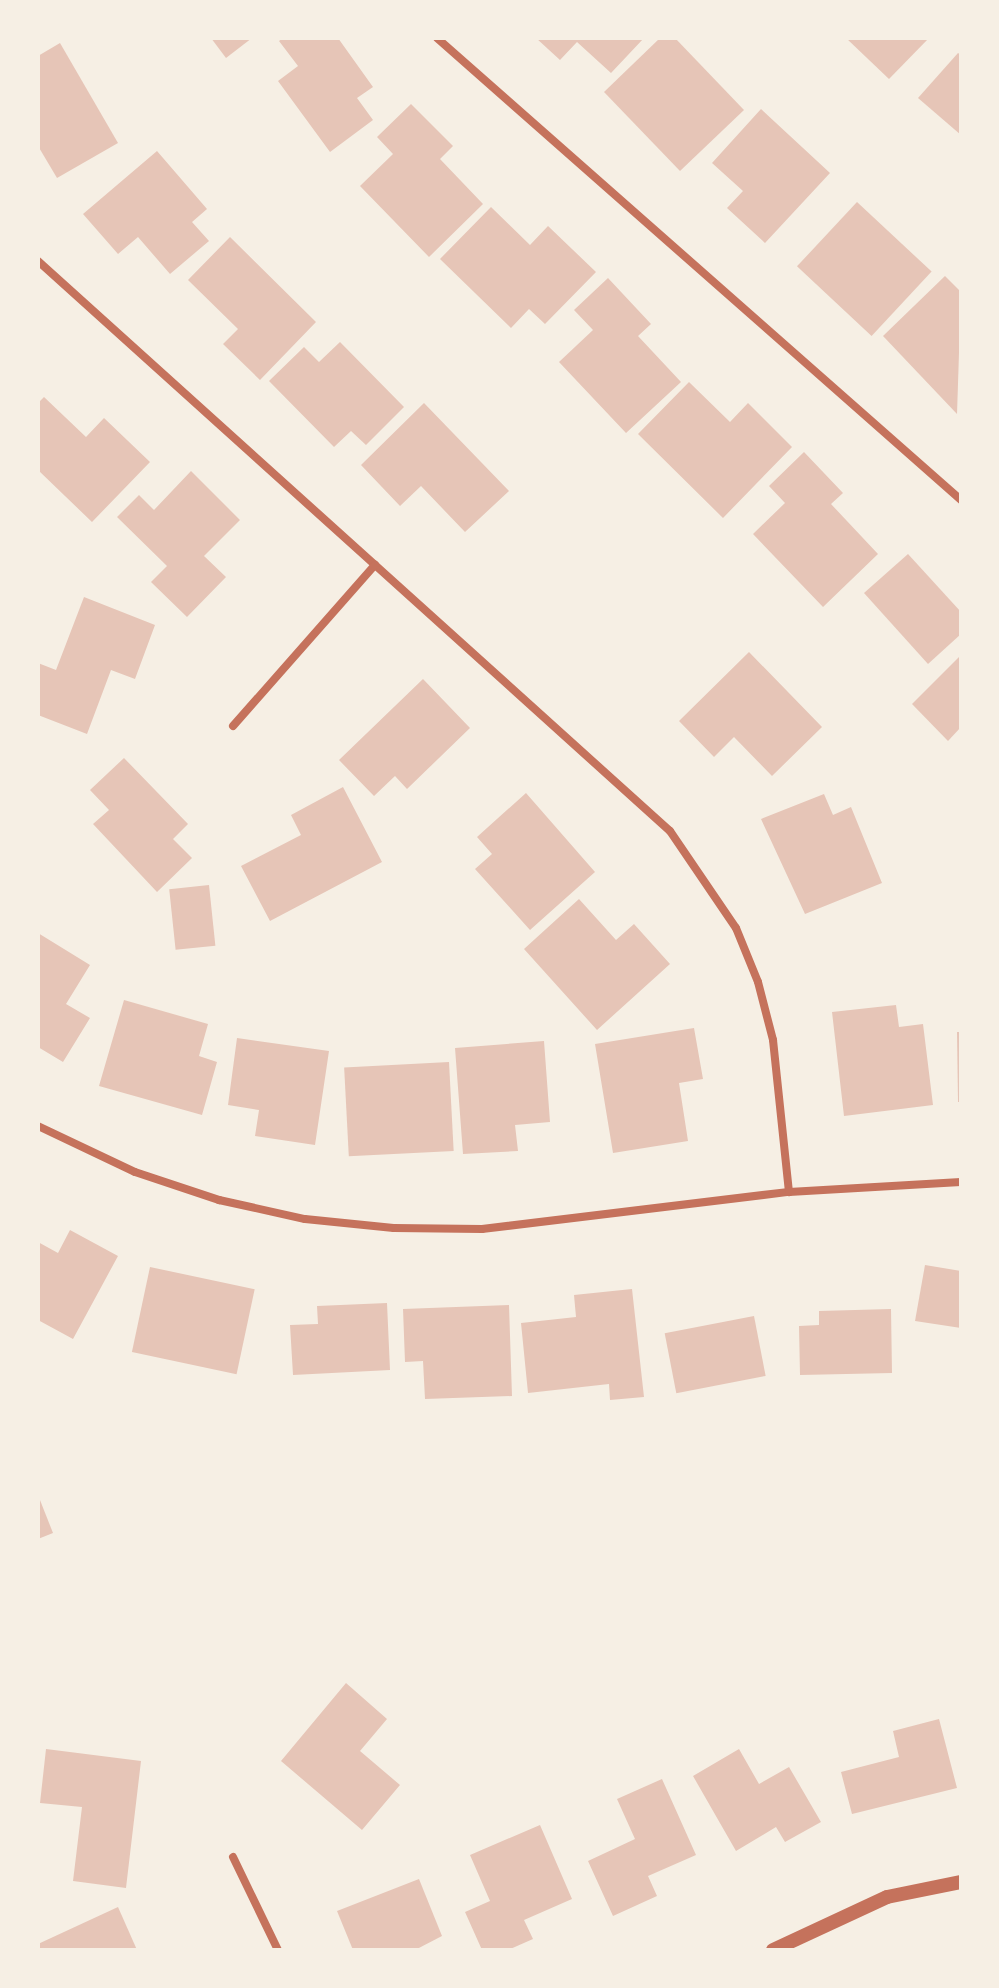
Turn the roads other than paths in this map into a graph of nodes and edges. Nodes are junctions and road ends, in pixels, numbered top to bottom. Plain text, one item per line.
1 (437, 38) edge
2 (38, 261) edge
3 (961, 500) edge
4 (375, 565) junction
5 (233, 726) dead end
6 (38, 1126) edge
7 (961, 1182) edge
8 (789, 1192) junction
9 (233, 1857) dead end
10 (961, 1882) edge
11 (278, 1950) edge
12 (773, 1950) edge

1 - 3 street
2 - 4 street
4 - 5 street
4 - 8 street
6 - 8 street
7 - 8 street
9 - 11 street
10 - 12 street

